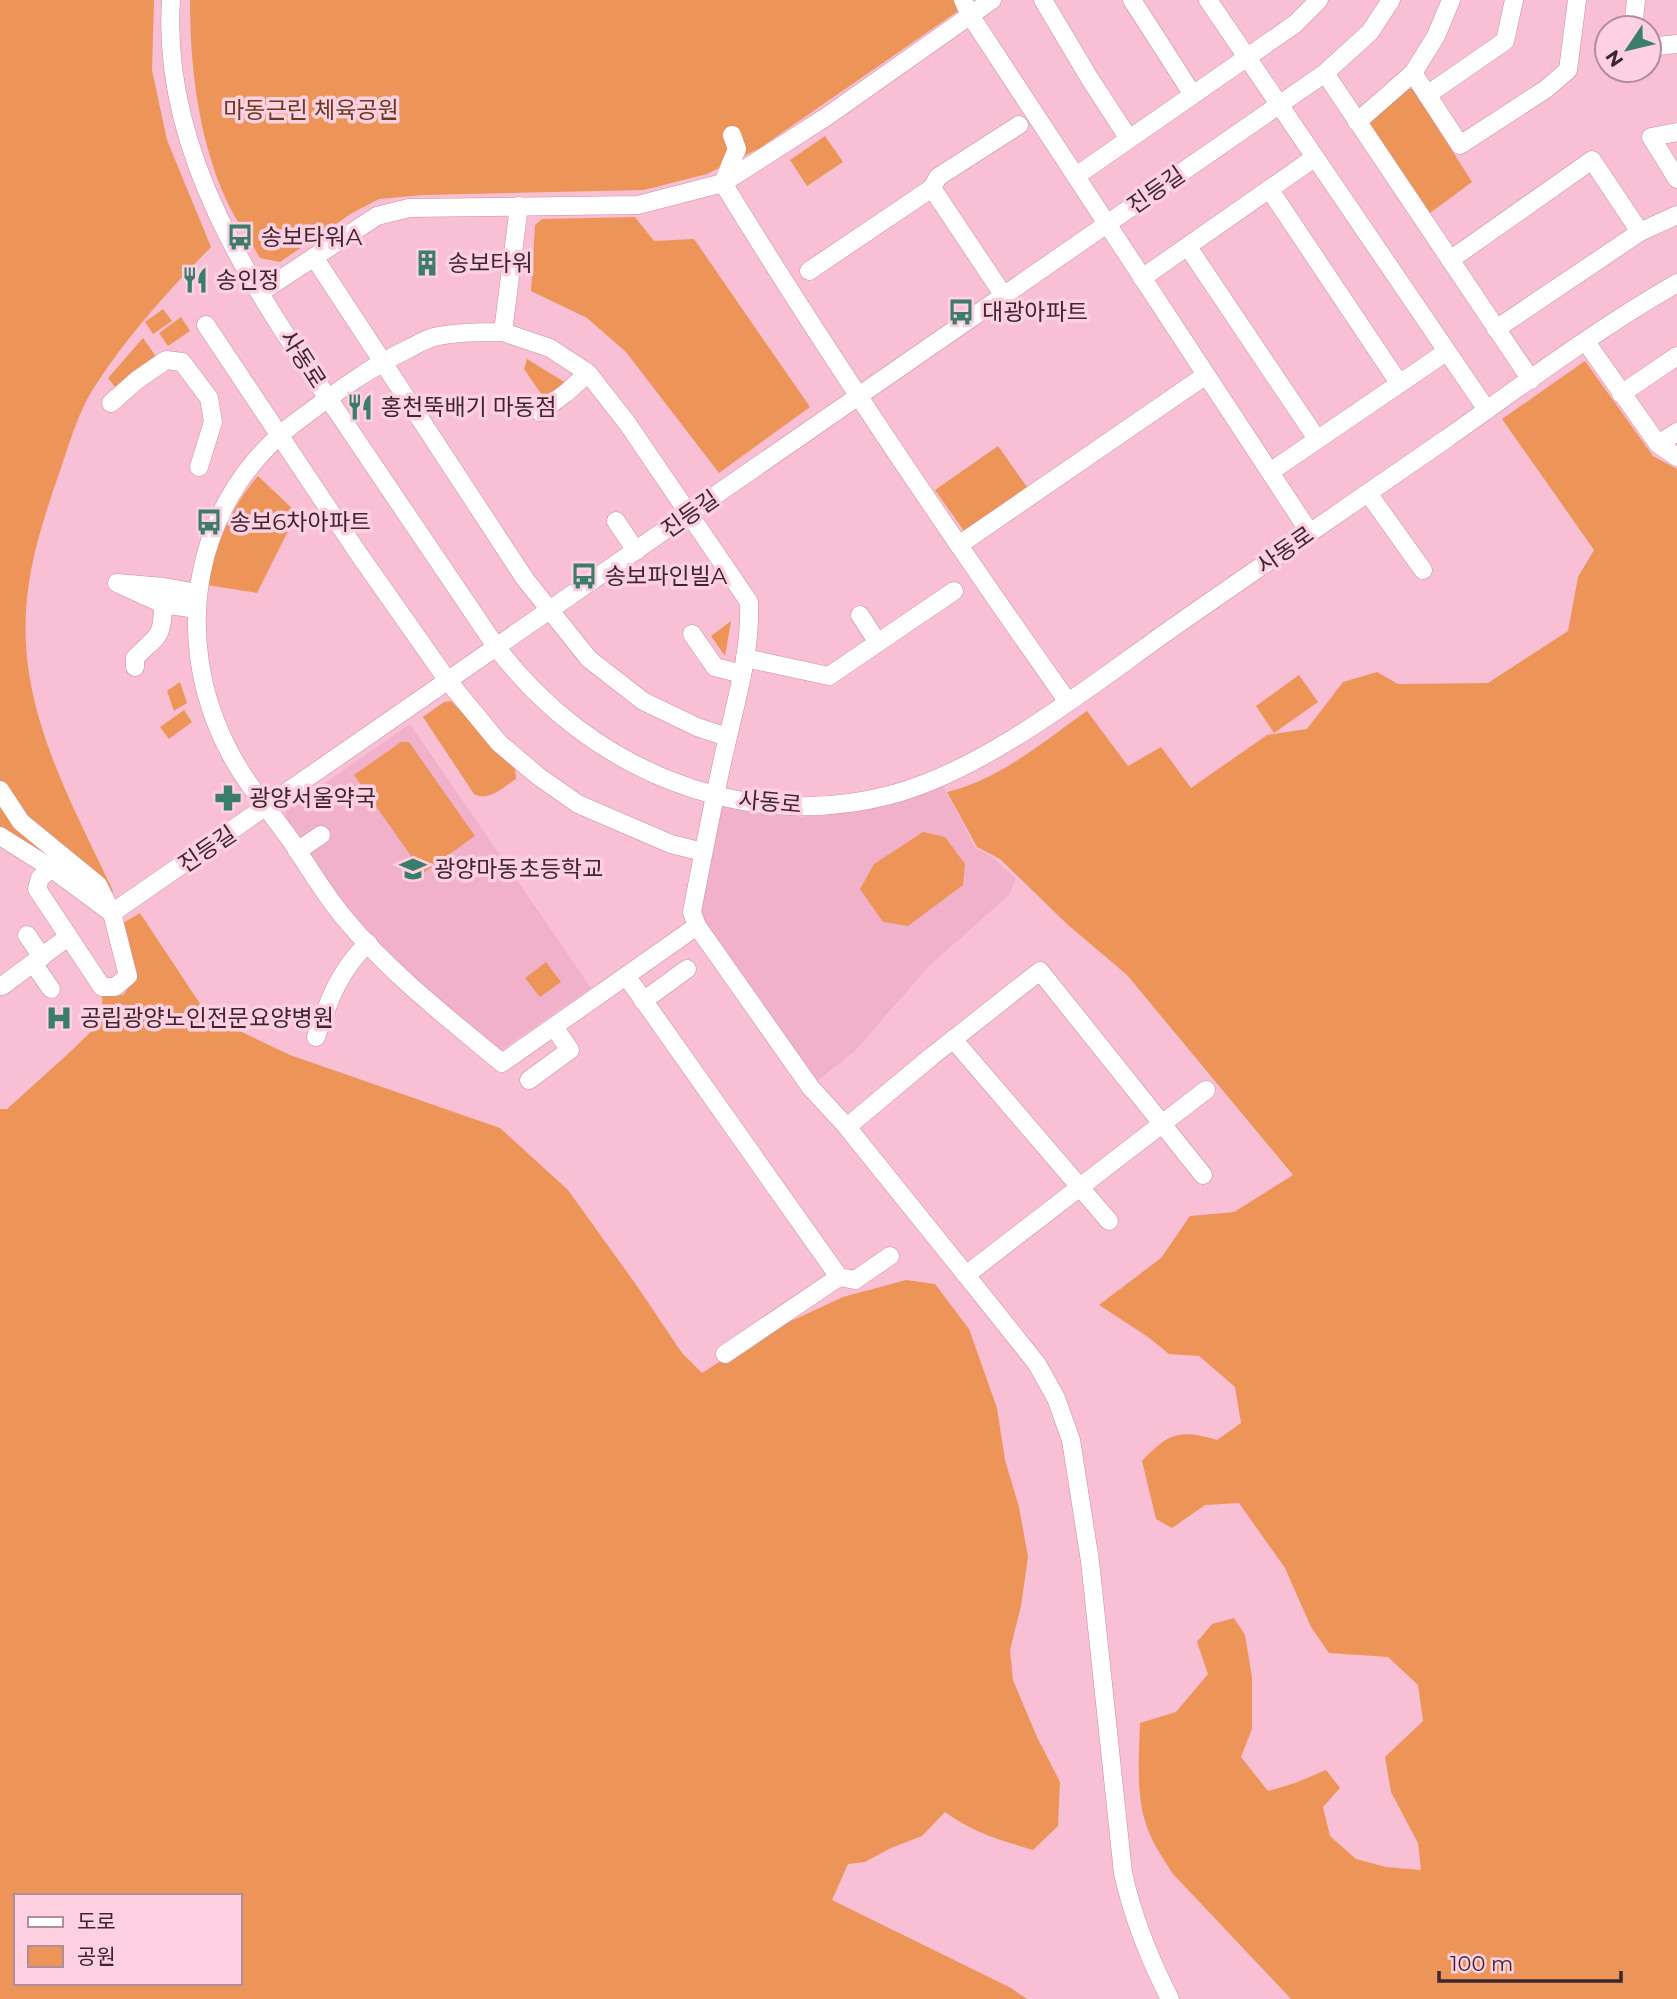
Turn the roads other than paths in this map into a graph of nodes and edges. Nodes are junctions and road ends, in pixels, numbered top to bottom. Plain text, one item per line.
1 (171, 0) edge
2 (992, 0) edge
3 (1044, 0) edge
4 (1132, 0) edge
5 (1208, 0) edge
6 (1319, 0) edge
7 (1391, 0) edge
8 (1451, 0) edge
9 (1514, 0) edge
10 (1577, 0) edge
11 (1302, 7) edge
12 (967, 8) edge
13 (1247, 57) junction
14 (1325, 73) junction
15 (1413, 73) junction
16 (1193, 95) junction
17 (1427, 95) junction
18 (1278, 105) junction
19 (1357, 122) junction
20 (1019, 125) dead end
21 (1677, 132) edge
22 (732, 135) dead end
23 (1129, 139) junction
24 (1314, 159) junction
25 (1076, 176) junction
26 (1677, 179) edge
27 (723, 183) junction
28 (932, 188) junction
29 (1270, 190) junction
30 (519, 206) junction
31 (1677, 215) edge
32 (1107, 224) junction
33 (1640, 232) junction
34 (1188, 247) junction
35 (314, 257) junction
36 (1450, 260) junction
37 (809, 271) dead end
38 (1142, 278) junction
39 (1677, 284) edge
40 (261, 292) junction
41 (1004, 296) junction
42 (206, 325) dead end
43 (1496, 329) junction
44 (503, 332) junction
45 (1586, 342) junction
46 (1446, 352) junction
47 (1677, 356) edge
48 (381, 362) junction
49 (588, 373) junction
50 (1206, 375) junction
51 (1531, 380) junction
52 (1399, 383) junction
53 (1620, 394) junction
54 (859, 396) junction
55 (328, 398) junction
56 (111, 402) dead end
57 (1487, 410) junction
58 (540, 412) dead end
59 (1677, 432) edge
60 (279, 436) junction
61 (1317, 439) junction
62 (1658, 444) junction
63 (1677, 457) edge
64 (199, 467) dead end
65 (1270, 472) junction
66 (1368, 493) junction
67 (690, 514) junction
68 (616, 521) dead end
69 (1310, 533) junction
70 (960, 545) junction
71 (636, 551) junction
72 (1423, 570) dead end
73 (954, 591) dead end
74 (197, 601) junction
75 (163, 604) junction
76 (549, 611) junction
77 (860, 615) dead end
78 (692, 634) dead end
79 (878, 643) junction
80 (497, 648) junction
81 (744, 666) junction
82 (135, 667) dead end
83 (448, 681) junction
84 (1068, 702) junction
85 (727, 737) junction
86 (0, 790) edge
87 (714, 796) junction
88 (267, 807) junction
89 (321, 835) dead end
90 (0, 836) edge
91 (298, 851) junction
92 (703, 852) junction
93 (51, 868) junction
94 (112, 914) junction
95 (697, 926) junction
96 (27, 935) dead end
97 (68, 937) junction
98 (368, 943) junction
99 (38, 960) junction
100 (687, 969) dead end
101 (627, 977) junction
102 (2, 986) dead end
103 (51, 989) dead end
104 (643, 1001) junction
105 (554, 1027) junction
106 (316, 1037) dead end
107 (953, 1039) junction
108 (529, 1080) dead end
109 (1206, 1090) dead end
110 (1163, 1124) junction
111 (847, 1127) junction
112 (1203, 1175) dead end
113 (1080, 1187) junction
114 (1109, 1221) dead end
115 (890, 1256) dead end
116 (966, 1275) junction
117 (839, 1277) junction
118 (725, 1354) dead end
119 (1170, 1999) edge

1 - 40 street, 사동로
2 - 12 street
3 - 23 street
4 - 16 street
5 - 13 street
6 - 11 street
7 - 14 street, 진등길
8 - 15 street
9 - 17 street
10 - 17 street
11 - 13 street
12 - 25 street
12 - 27 street
13 - 16 street
13 - 18 street
14 - 18 street, 진등길
14 - 19 street
15 - 17 street
15 - 19 street
16 - 23 street
18 - 24 street
18 - 32 street, 진등길
19 - 36 street
20 - 28 street
21 - 26 street
22 - 27 street
23 - 25 street
24 - 29 street
24 - 46 street
25 - 32 street
27 - 30 street
27 - 54 street
28 - 37 street
28 - 41 street
29 - 34 street
29 - 52 street
30 - 35 street
30 - 44 street
31 - 33 street
32 - 38 street
32 - 41 street, 진등길
33 - 36 street
33 - 43 street
34 - 38 street
34 - 61 street
35 - 40 street
35 - 48 street
36 - 43 street
38 - 50 street
39 - 45 street, 사동로
40 - 55 street, 사동로
41 - 54 street, 진등길
42 - 60 street
43 - 51 street
44 - 48 street
44 - 49 street
45 - 51 street, 사동로
45 - 53 street
46 - 52 street
46 - 57 street
47 - 53 street
48 - 55 street
48 - 76 street
49 - 58 street
49 - 67 street
50 - 65 street
50 - 70 street
51 - 57 street, 사동로
52 - 61 street
53 - 62 street
54 - 67 street, 진등길
54 - 70 street
55 - 60 street
55 - 80 street, 사동로
56 - 64 street
57 - 66 street, 사동로
59 - 62 street
60 - 74 street
60 - 83 street
61 - 65 street
62 - 63 street
65 - 69 street
66 - 69 street, 사동로
66 - 72 street
67 - 71 street, 진등길
67 - 81 street
68 - 71 street
69 - 84 street, 사동로
70 - 84 street
71 - 76 street, 진등길
73 - 79 street
74 - 75 street
74 - 75 street
74 - 88 street
75 - 82 street
76 - 80 street, 진등길
76 - 85 street
77 - 79 street
78 - 81 street
79 - 81 street
80 - 83 street, 진등길
80 - 87 street, 사동로
81 - 85 street
83 - 88 street, 진등길
83 - 92 street
84 - 87 street, 사동로
85 - 87 street
86 - 94 street
87 - 92 street
88 - 91 street
88 - 94 street, 진등길
89 - 91 street
90 - 93 street
91 - 98 street
92 - 95 street
93 - 94 street
93 - 97 street
94 - 97 street
95 - 101 street
95 - 111 street
96 - 99 street
97 - 99 street
98 - 105 street
98 - 106 street
99 - 102 street
99 - 103 street
100 - 104 street
101 - 104 street
101 - 105 street
104 - 117 street
105 - 108 street
107 - 110 street
107 - 111 street
107 - 113 street
109 - 110 street
110 - 112 street
110 - 113 street
111 - 116 street
113 - 114 street
113 - 116 street
115 - 117 street
116 - 119 street
117 - 118 street

